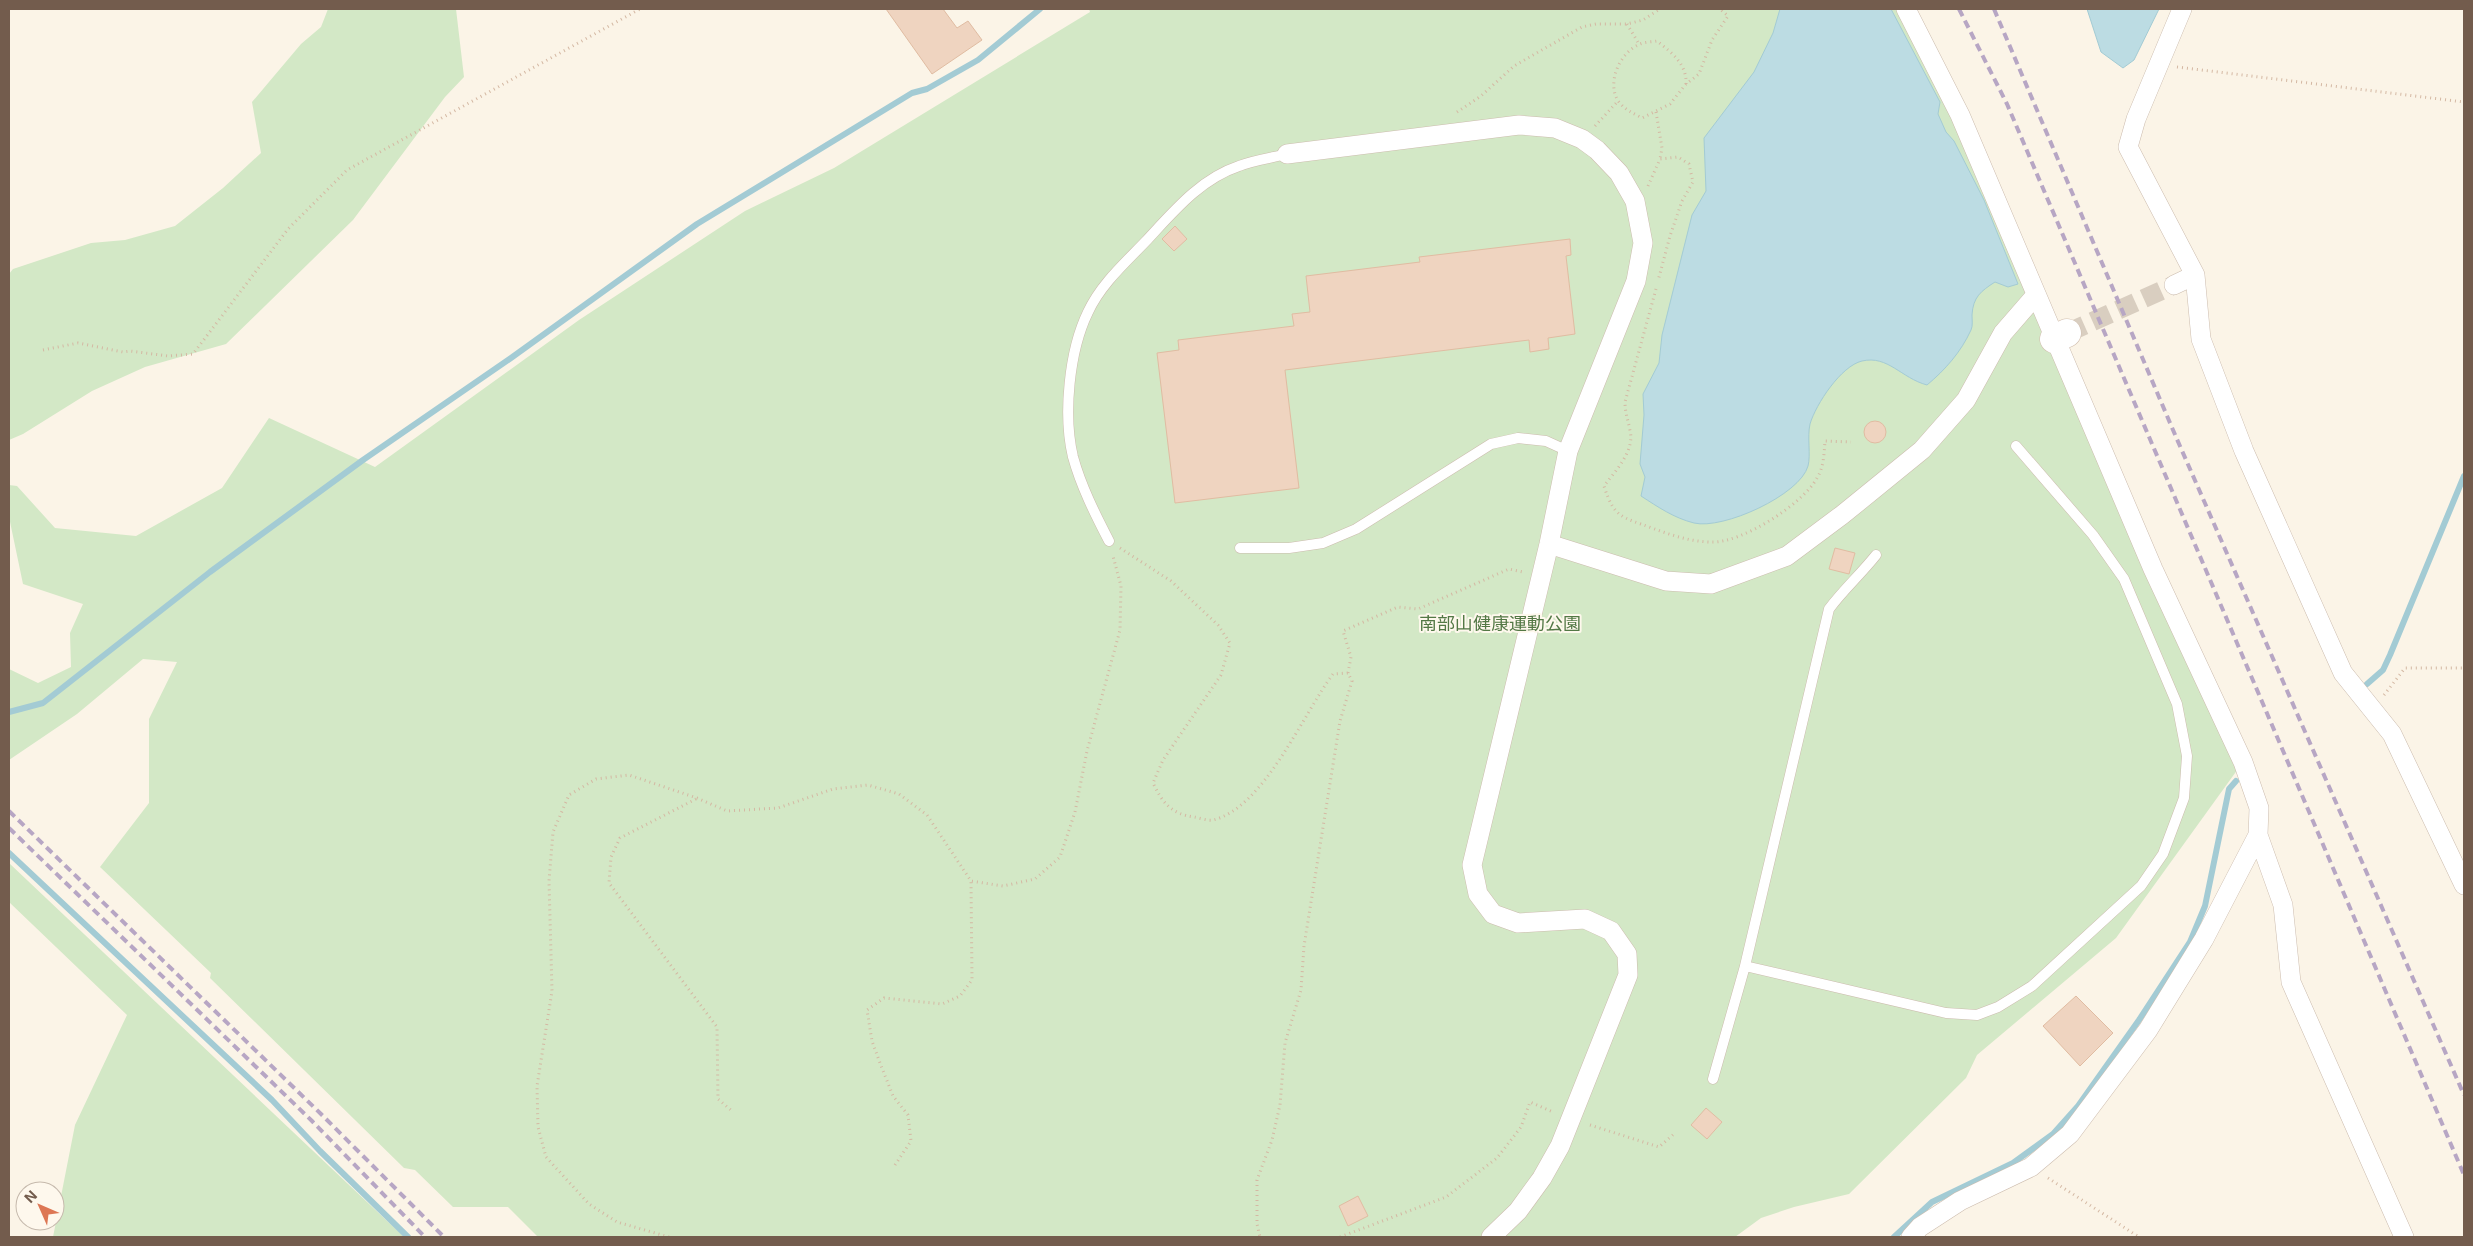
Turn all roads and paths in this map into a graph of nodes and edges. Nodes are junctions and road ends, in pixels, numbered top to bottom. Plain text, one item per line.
1 (640, 9) edge
2 (1660, 9) edge
3 (1720, 9) edge
4 (1906, 9) edge
5 (2182, 9) edge
6 (1627, 24) junction
7 (1639, 44) junction
8 (2158, 65) junction
9 (1686, 84) junction
10 (1618, 101) junction
11 (2464, 102) edge
12 (1656, 112) junction
13 (1430, 136) junction
14 (1582, 139) junction
15 (1287, 154) joint
16 (1660, 159) junction
17 (1635, 201) junction
18 (2195, 275) junction
19 (2174, 285) tunnel mouth
20 (2036, 295) junction
21 (43, 350) dead end
22 (1851, 442) dead end
23 (2016, 446) dead end
24 (1568, 450) junction
25 (1109, 541) junction
26 (1549, 544) junction
27 (1240, 548) dead end
28 (1876, 555) dead end
29 (1542, 575) junction
30 (2464, 668) edge
31 (1348, 673) junction
32 (2372, 712) junction
33 (697, 798) junction
34 (2258, 836) junction
35 (971, 880) junction
36 (2464, 885) edge
37 (1744, 966) junction
38 (1713, 1079) dead end
39 (732, 1111) dead end
40 (1571, 1119) junction
41 (1675, 1133) dead end
42 (895, 1165) dead end
43 (2031, 1167) junction
44 (669, 1237) edge
45 (1260, 1237) edge
46 (1340, 1237) edge
47 (1491, 1237) edge
48 (1911, 1237) edge
49 (2139, 1237) edge
50 (2404, 1237) edge

1 - 21 path
2 - 6 path
3 - 9 path
4 - 20 street
5 - 8 street
6 - 7 path
6 - 13 path
7 - 9 path
7 - 10 path
8 - 11 path
8 - 18 street
9 - 12 path
10 - 12 path
10 - 14 path
12 - 16 path
13 - 14 street
13 - 15 street
14 - 17 street
15 - 25 lane
16 - 17 path
16 - 22 path
17 - 24 street
18 - 19 street
18 - 32 street
20 - 26 street
20 - 34 street
23 - 37 lane
24 - 26 street
24 - 27 lane
25 - 31 path
25 - 35 path
26 - 29 street
28 - 37 lane
29 - 31 path
29 - 40 street
30 - 32 path
31 - 45 path
32 - 36 street
33 - 35 path
33 - 39 path
33 - 44 path
34 - 43 street
34 - 50 street
35 - 42 path
37 - 38 lane
40 - 41 path
40 - 46 path
40 - 47 street
43 - 48 street
43 - 49 path

